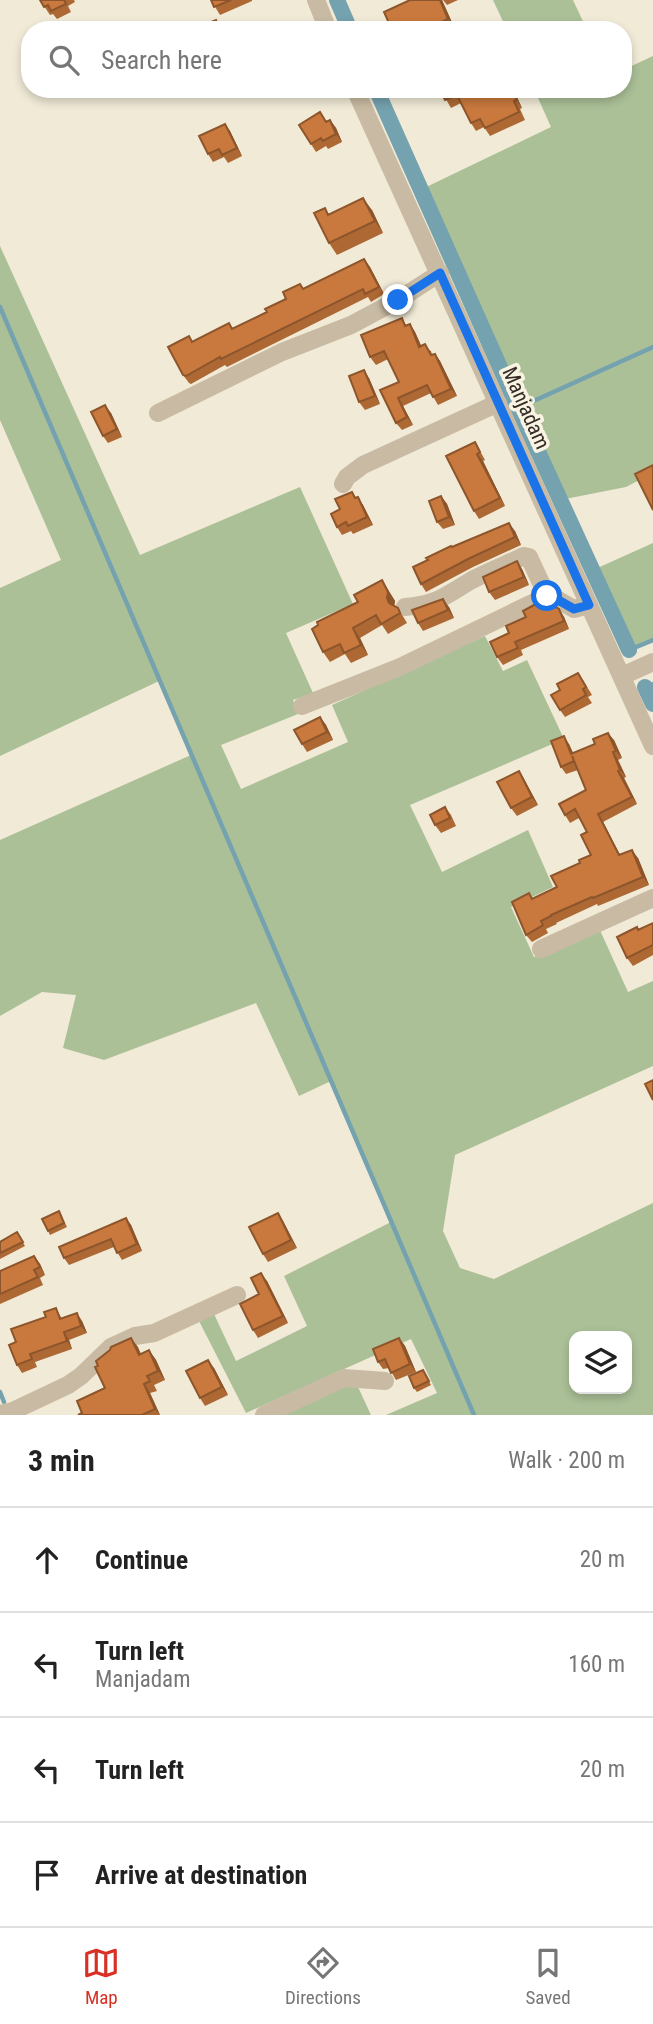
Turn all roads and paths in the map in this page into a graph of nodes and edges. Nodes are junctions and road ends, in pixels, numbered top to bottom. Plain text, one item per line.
1 (316, 0) edge
2 (324, 21) edge
3 (359, 98) edge
4 (440, 273) junction
5 (498, 403) junction
6 (158, 413) dead end
7 (343, 484) dead end
8 (547, 596) junction
9 (589, 605) junction
10 (405, 607) dead end
11 (653, 662) edge
12 (622, 676) junction
13 (302, 706) dead end
14 (653, 747) edge
15 (653, 898) edge
16 (541, 949) dead end
17 (237, 1295) dead end
18 (385, 1381) dead end
19 (0, 1414) edge
20 (264, 1415) edge

1 - 2 street
3 - 4 street, Manjadam
4 - 5 street, Manjadam
4 - 6 street
5 - 7 street
5 - 9 street, Manjadam
8 - 9 street
8 - 10 street
8 - 13 street
9 - 12 street, Manjadam
11 - 12 street
12 - 14 street, Manjadam
15 - 16 street
17 - 19 street
18 - 20 street

